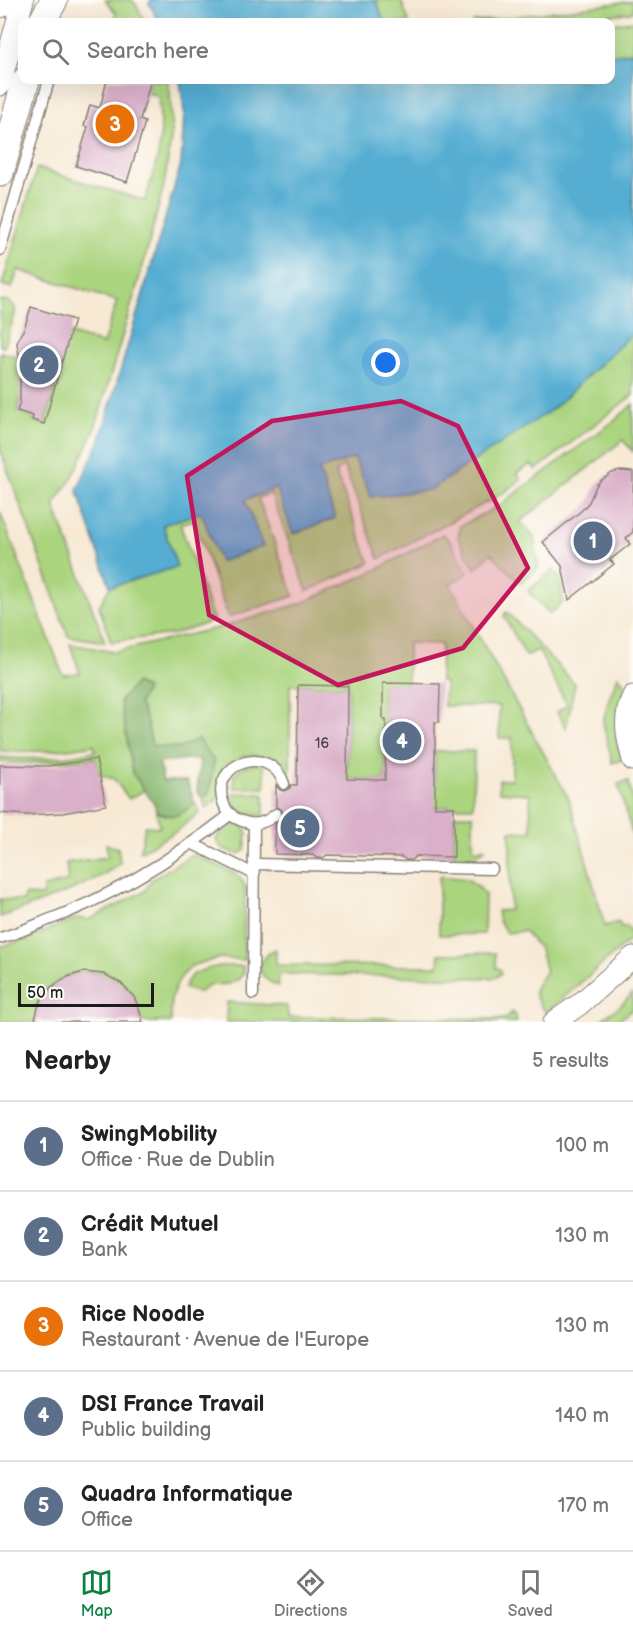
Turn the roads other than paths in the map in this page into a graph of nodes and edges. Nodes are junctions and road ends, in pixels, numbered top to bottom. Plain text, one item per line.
1 (1, 0) edge
2 (24, 0) edge
3 (54, 0) edge
4 (0, 4) edge
5 (19, 18) edge
6 (44, 18) edge
7 (18, 21) edge
8 (25, 84) edge
9 (48, 84) edge
10 (0, 85) edge
11 (0, 173) edge
12 (0, 250) edge
13 (633, 696) edge
14 (633, 760) edge
15 (284, 784) dead end
16 (231, 814) junction
17 (276, 814) dead end
18 (254, 824) junction
19 (193, 844) junction
20 (254, 869) junction
21 (492, 869) dead end
22 (0, 938) edge
23 (633, 957) edge
24 (253, 994) dead end
25 (554, 1022) edge

1 - 4 street
2 - 5 street
3 - 6 street
7 - 10 street
8 - 11 street
9 - 12 lane
13 - 14 street
15 - 16 lane
16 - 18 lane
16 - 19 lane
17 - 18 lane
18 - 20 lane
19 - 20 lane
19 - 22 lane
20 - 21 lane
20 - 24 lane
23 - 25 street

